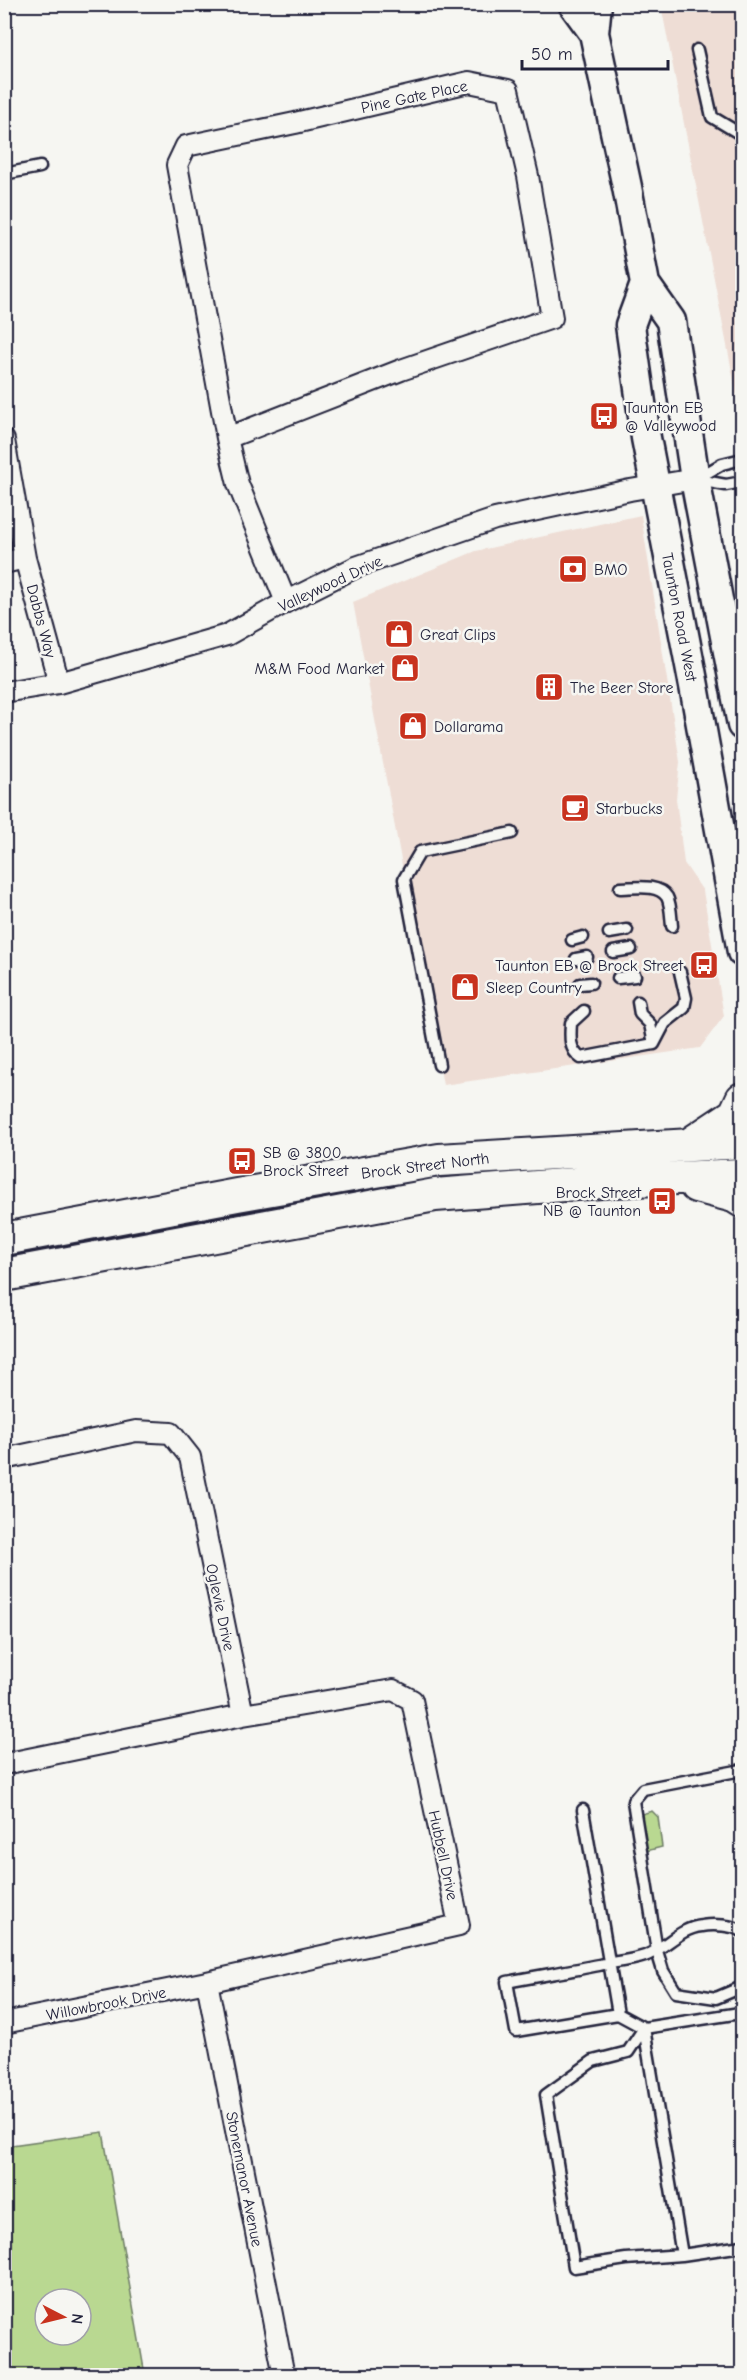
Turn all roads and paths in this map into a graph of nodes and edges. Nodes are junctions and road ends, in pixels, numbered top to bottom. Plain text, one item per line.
1 (573, 4) edge
2 (597, 4) edge
3 (594, 33) junction
4 (697, 50) dead end
5 (742, 135) edge
6 (40, 167) dead end
7 (4, 174) edge
8 (645, 284) junction
9 (227, 438) junction
10 (4, 440) edge
11 (742, 459) edge
12 (695, 479) junction
13 (742, 482) edge
14 (654, 486) junction
15 (10, 509) edge
16 (26, 558) junction
17 (4, 563) edge
18 (286, 602) junction
19 (59, 683) junction
20 (4, 692) edge
21 (742, 725) edge
22 (512, 833) dead end
23 (620, 888) dead end
24 (672, 926) dead end
25 (627, 930) dead end
26 (609, 933) dead end
27 (631, 949) dead end
28 (613, 952) dead end
29 (742, 952) edge
30 (680, 972) dead end
31 (635, 976) dead end
32 (618, 978) dead end
33 (591, 982) dead end
34 (580, 984) dead end
35 (638, 1002) dead end
36 (584, 1011) dead end
37 (654, 1044) junction
38 (439, 1065) dead end
39 (742, 1099) edge
40 (742, 1142) edge
41 (687, 1146) junction
42 (742, 1175) edge
43 (614, 1181) junction
44 (742, 1201) edge
45 (4, 1239) edge
46 (4, 1275) edge
47 (4, 1459) edge
48 (243, 1714) junction
49 (4, 1764) edge
50 (742, 1770) edge
51 (583, 1810) dead end
52 (742, 1931) edge
53 (657, 1951) junction
54 (610, 1963) junction
55 (207, 1982) junction
56 (742, 1987) edge
57 (618, 2014) junction
58 (742, 2014) edge
59 (4, 2023) edge
60 (644, 2028) junction
61 (742, 2246) edge
62 (682, 2255) junction
63 (284, 2376) edge

1 - 3 main road
2 - 3 main road
3 - 8 main road
4 - 5 lane
6 - 7 lane
8 - 12 main road
8 - 14 main road, Taunton Road West
9 - 9 street, Pine Gate Place
9 - 18 street, Pine Gate Place
10 - 15 street, Dabbs Way
11 - 12 lane
12 - 13 lane
12 - 14 street, Valleywood Drive
12 - 21 main road
14 - 18 street, Valleywood Drive
14 - 29 main road, Taunton Road West
15 - 16 street, Dabbs Way
16 - 17 street
16 - 19 street, Dabbs Way
18 - 19 street, Valleywood Drive
19 - 20 street, Valleywood Drive
22 - 38 lane
23 - 24 lane
25 - 26 lane
27 - 28 lane
30 - 37 lane
31 - 32 lane
33 - 34 lane
35 - 37 lane
36 - 37 lane
39 - 41 main road
40 - 41 main road, Brock Street North
41 - 45 main road, Brock Street North
42 - 43 main road
43 - 44 main road
43 - 46 main road, Brock Street North
47 - 48 street, Oglevie Drive
48 - 49 street
48 - 55 street, Hubbell Drive
50 - 53 lane
51 - 54 lane
52 - 53 lane
53 - 54 lane
53 - 56 lane
54 - 57 lane
54 - 57 lane
55 - 59 street, Willowbrook Drive
55 - 63 street, Stonemanor Avenue
57 - 60 lane
58 - 60 lane
60 - 62 lane
60 - 62 lane
61 - 62 lane

